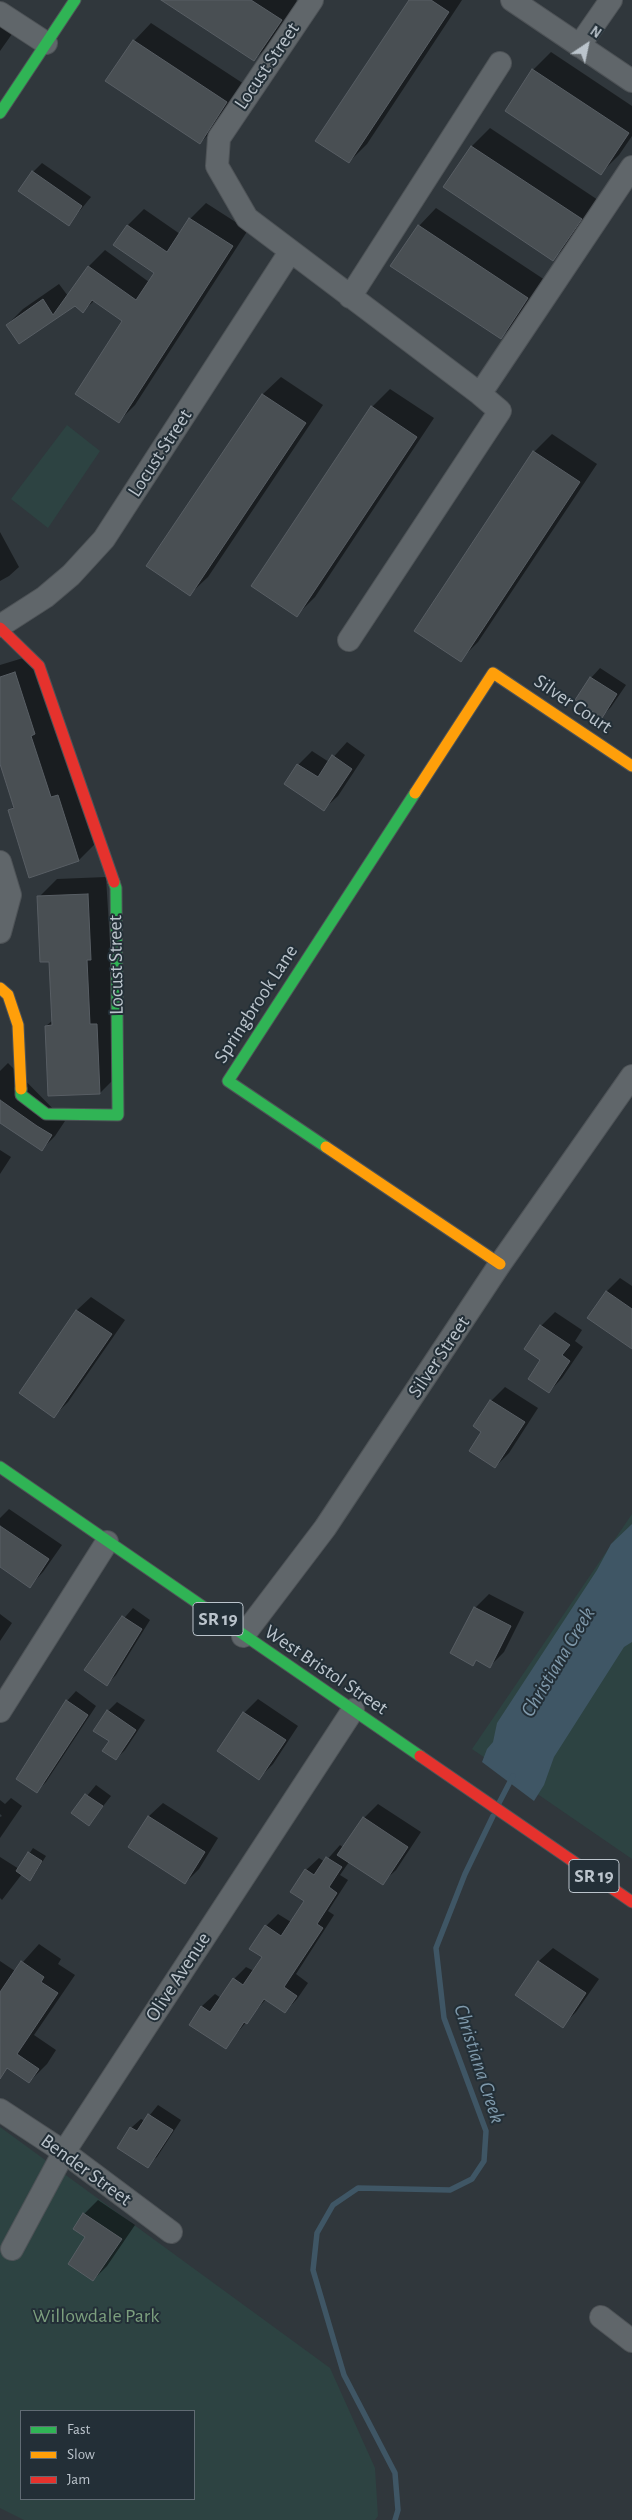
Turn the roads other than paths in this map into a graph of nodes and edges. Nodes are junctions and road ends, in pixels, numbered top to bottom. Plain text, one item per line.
1 (75, 0) edge
2 (312, 0) edge
3 (512, 0) edge
4 (610, 0) edge
5 (0, 13) edge
6 (46, 43) junction
7 (580, 46) junction
8 (500, 63) dead end
9 (632, 81) edge
10 (0, 113) edge
11 (632, 167) edge
12 (290, 252) junction
13 (350, 297) junction
14 (480, 394) junction
15 (0, 627) edge
16 (349, 640) dead end
17 (493, 673) joint
18 (632, 766) edge
19 (0, 862) edge
20 (0, 932) edge
21 (0, 988) edge
22 (632, 1076) edge
23 (500, 1264) junction
24 (0, 1467) edge
25 (107, 1542) junction
26 (243, 1636) junction
27 (353, 1710) junction
28 (0, 1711) edge
29 (632, 1902) edge
30 (0, 2110) edge
31 (64, 2152) junction
32 (172, 2232) dead end
33 (12, 2249) dead end
34 (601, 2317) dead end
35 (632, 2341) edge

1 - 6 street
2 - 12 street, Locust Street
3 - 7 street
4 - 7 street
5 - 6 street
6 - 10 street
7 - 9 street
8 - 13 street
11 - 14 street
12 - 13 street, Locust Street
12 - 15 street, Locust Street
13 - 14 street, Locust Street
14 - 16 street, Locust Street
15 - 21 street, Locust Street
17 - 18 street, Silver Court
17 - 23 street, Springbrook Lane
19 - 20 street
22 - 23 street, Silver Street
23 - 26 street, Silver Street
24 - 25 street, West Bristol Street / SR 19
25 - 26 street, West Bristol Street / SR 19
25 - 28 street
26 - 27 street, West Bristol Street / SR 19
27 - 29 street, West Bristol Street / SR 19
27 - 31 street, Olive Avenue
30 - 31 street, Bender Street
31 - 32 street, Bender Street
31 - 33 street, Olive Avenue
34 - 35 street

